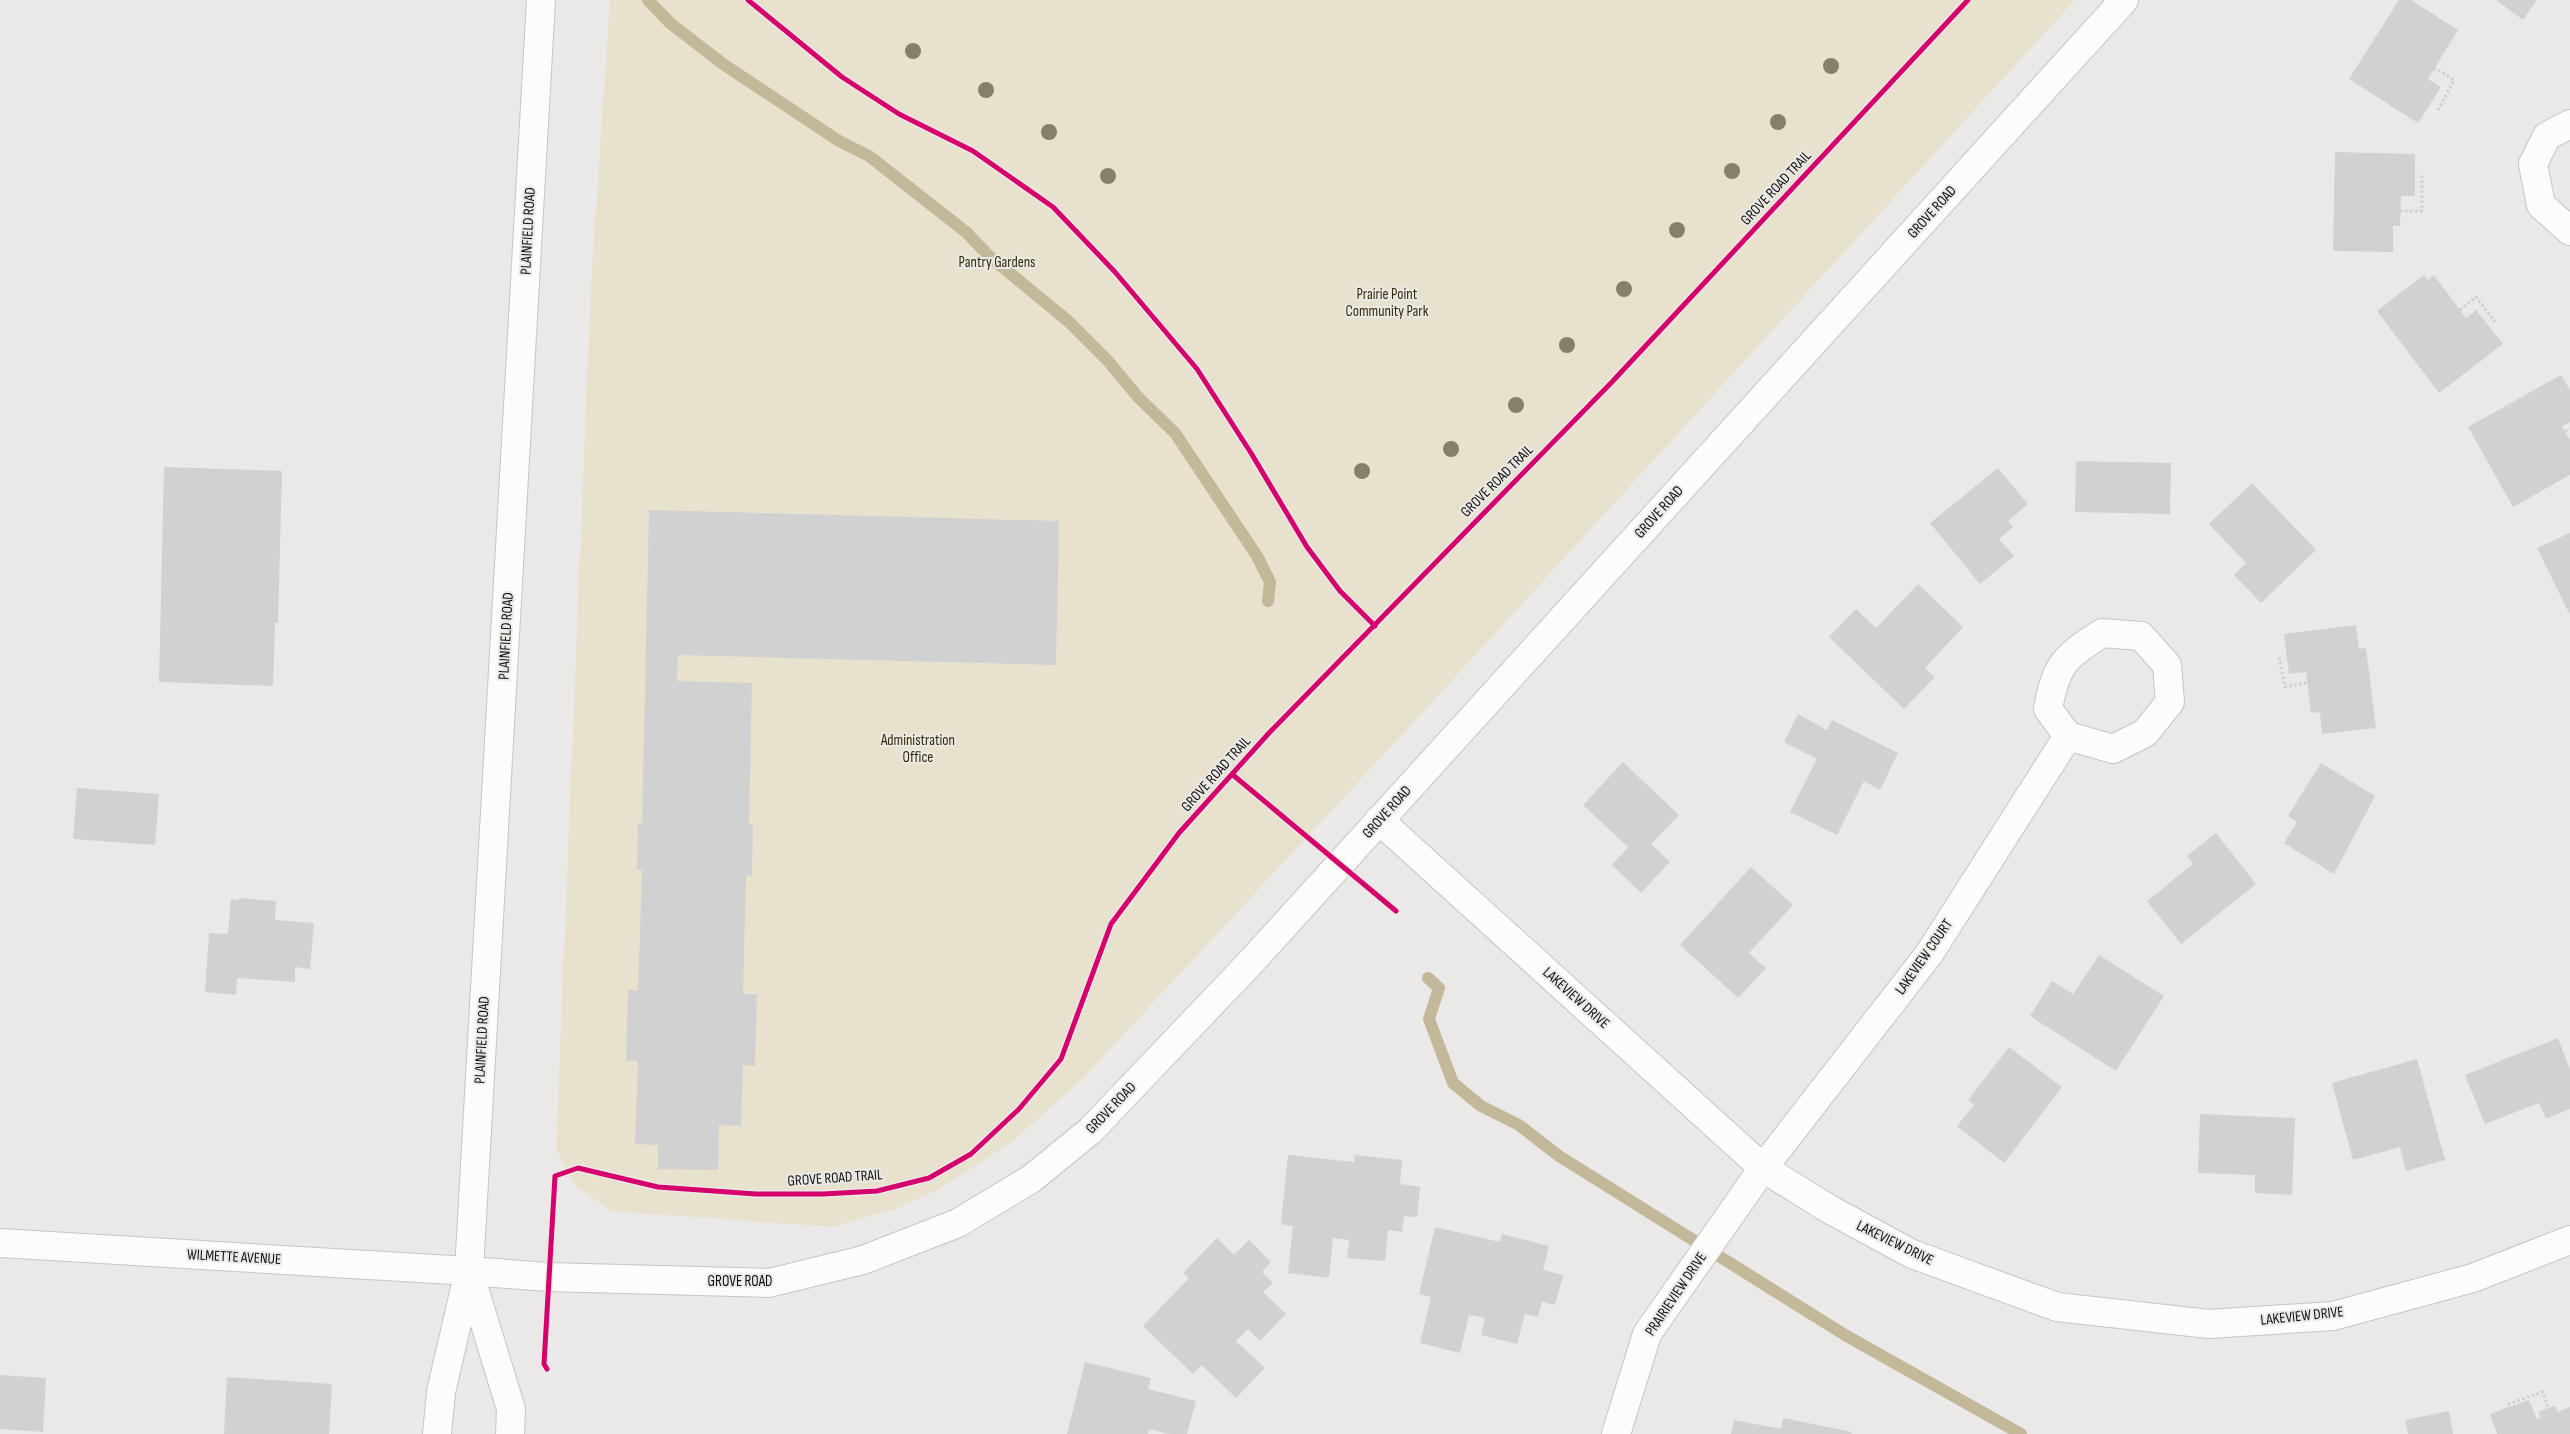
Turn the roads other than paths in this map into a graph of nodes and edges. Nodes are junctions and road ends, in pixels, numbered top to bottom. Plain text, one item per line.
1 (541, 0) edge
2 (2124, 0) edge
3 (2570, 124) edge
4 (2570, 231) edge
5 (2068, 736) junction
6 (1379, 820) junction
7 (1763, 1168) junction
8 (2570, 1240) edge
9 (0, 1243) edge
10 (469, 1271) junction
11 (437, 1434) edge
12 (510, 1434) edge
13 (1616, 1434) edge

1 - 10 street, PLAINFIELD ROAD
2 - 6 street, GROVE ROAD
3 - 4 street
5 - 5 street
5 - 7 street, LAKEVIEW COURT
6 - 7 street, LAKEVIEW DRIVE
6 - 10 street, GROVE ROAD
7 - 8 street, LAKEVIEW DRIVE
7 - 13 street, PRAIRIEVIEW DRIVE
9 - 10 street, WILMETTE AVENUE
10 - 11 street, PLAINFIELD ROAD
10 - 12 street, PLAINFIELD ROAD

